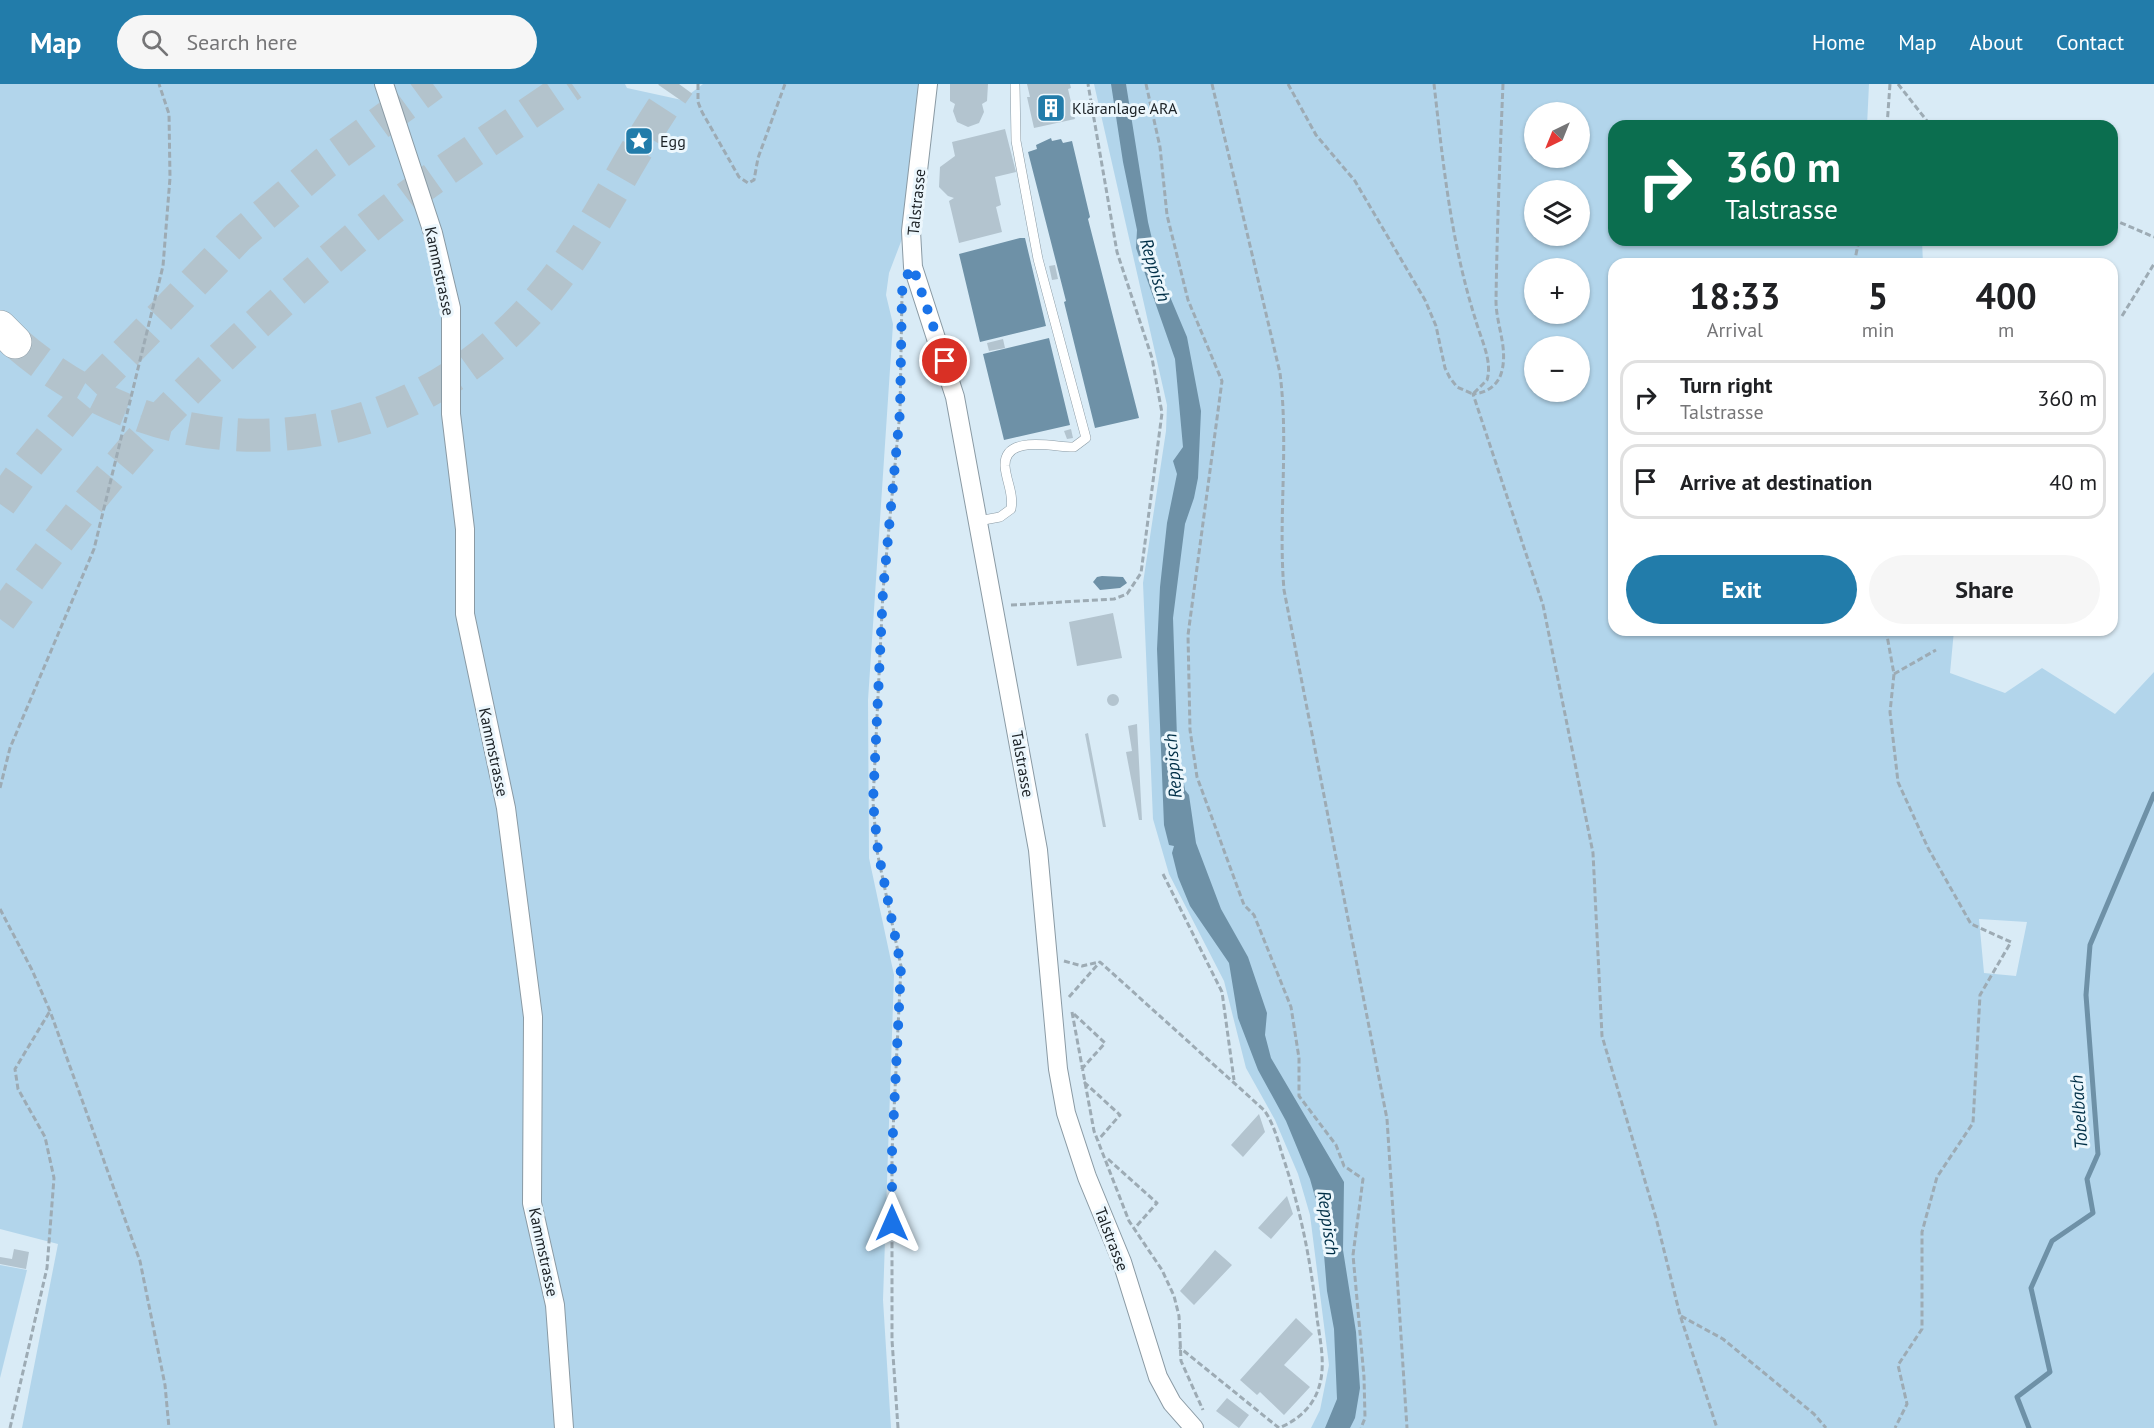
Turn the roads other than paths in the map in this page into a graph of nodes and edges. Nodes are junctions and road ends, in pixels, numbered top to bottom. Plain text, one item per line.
1 (384, 84) edge
2 (928, 84) edge
3 (1015, 84) edge
4 (978, 521) junction
5 (1201, 1423) edge
6 (564, 1428) edge

1 - 6 street, Kammstrasse
2 - 4 street, Talstrasse
3 - 4 lane
4 - 5 street, Talstrasse

